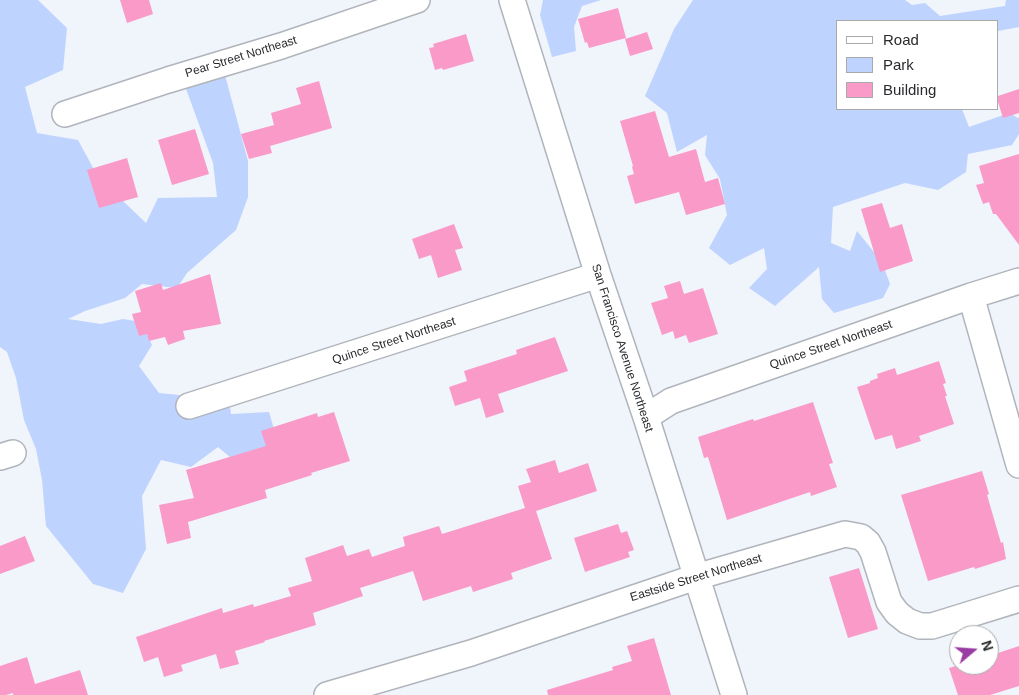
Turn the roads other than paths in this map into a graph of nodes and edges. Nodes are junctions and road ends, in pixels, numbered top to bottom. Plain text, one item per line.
1 (417, 0) edge
2 (512, 0) edge
3 (66, 114) dead end
4 (598, 275) junction
5 (1019, 281) edge
6 (971, 296) junction
7 (189, 406) dead end
8 (646, 416) junction
9 (1019, 465) edge
10 (696, 577) junction
11 (1019, 599) edge
12 (327, 695) edge
13 (734, 695) edge

1 - 3 street, Pear Street Northeast
2 - 4 street, San Francisco Avenue Northeast
4 - 7 street, Quince Street Northeast
4 - 8 street, San Francisco Avenue Northeast
5 - 6 street, Quince Street Northeast
6 - 8 street, Quince Street Northeast
6 - 9 street
8 - 10 street, San Francisco Avenue Northeast
10 - 11 street, Eastside Street Northeast
10 - 12 street, Eastside Street Northeast
10 - 13 street, San Francisco Avenue Northeast

